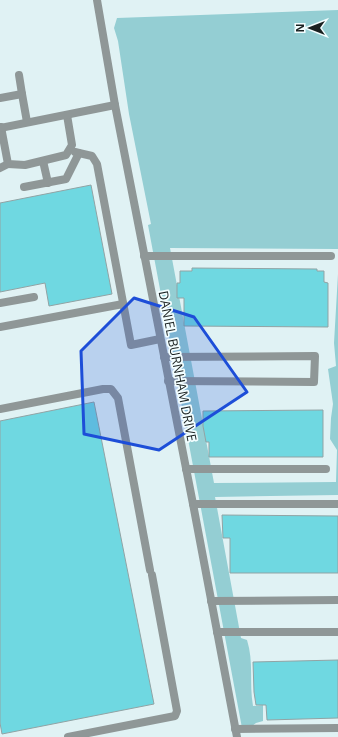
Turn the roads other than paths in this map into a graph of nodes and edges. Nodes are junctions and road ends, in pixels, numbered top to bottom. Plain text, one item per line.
1 (97, 0) edge
2 (19, 75) dead end
3 (22, 94) junction
4 (0, 98) edge
5 (115, 106) junction
6 (67, 115) junction
7 (27, 122) junction
8 (0, 128) edge
9 (70, 148) junction
10 (78, 153) junction
11 (43, 161) junction
12 (8, 164) junction
13 (0, 168) edge
14 (48, 183) junction
15 (24, 187) dead end
16 (144, 256) junction
17 (331, 256) dead end
18 (34, 297) dead end
19 (0, 304) edge
20 (123, 304) junction
21 (0, 327) edge
22 (160, 339) junction
23 (164, 357) junction
24 (168, 381) junction
25 (0, 408) edge
26 (186, 469) junction
27 (326, 469) dead end
28 (193, 504) junction
29 (338, 504) edge
30 (338, 600) edge
31 (211, 601) junction
32 (217, 632) junction
33 (338, 632) edge
34 (338, 728) edge
35 (236, 733) edge
36 (68, 737) edge

1 - 5 street, DANIEL BURNHAM DRIVE
2 - 3 street
3 - 4 street
3 - 7 street
5 - 6 street
5 - 16 street, DANIEL BURNHAM DRIVE
6 - 7 street
6 - 9 street
7 - 8 street
8 - 12 street
9 - 10 street
9 - 11 street
10 - 14 street
10 - 20 street
11 - 12 street
11 - 14 street
12 - 13 street
14 - 15 street
16 - 17 street
16 - 22 street, DANIEL BURNHAM DRIVE
18 - 19 street
20 - 21 street
20 - 22 street
22 - 23 street, DANIEL BURNHAM DRIVE
23 - 24 street, DANIEL BURNHAM DRIVE
23 - 24 street
24 - 26 street, DANIEL BURNHAM DRIVE
25 - 36 street
26 - 27 street
26 - 28 street, DANIEL BURNHAM DRIVE
28 - 29 street
28 - 31 street, DANIEL BURNHAM DRIVE
30 - 31 street
31 - 32 street, DANIEL BURNHAM DRIVE
32 - 33 street
32 - 35 street, DANIEL BURNHAM DRIVE
34 - 35 street

